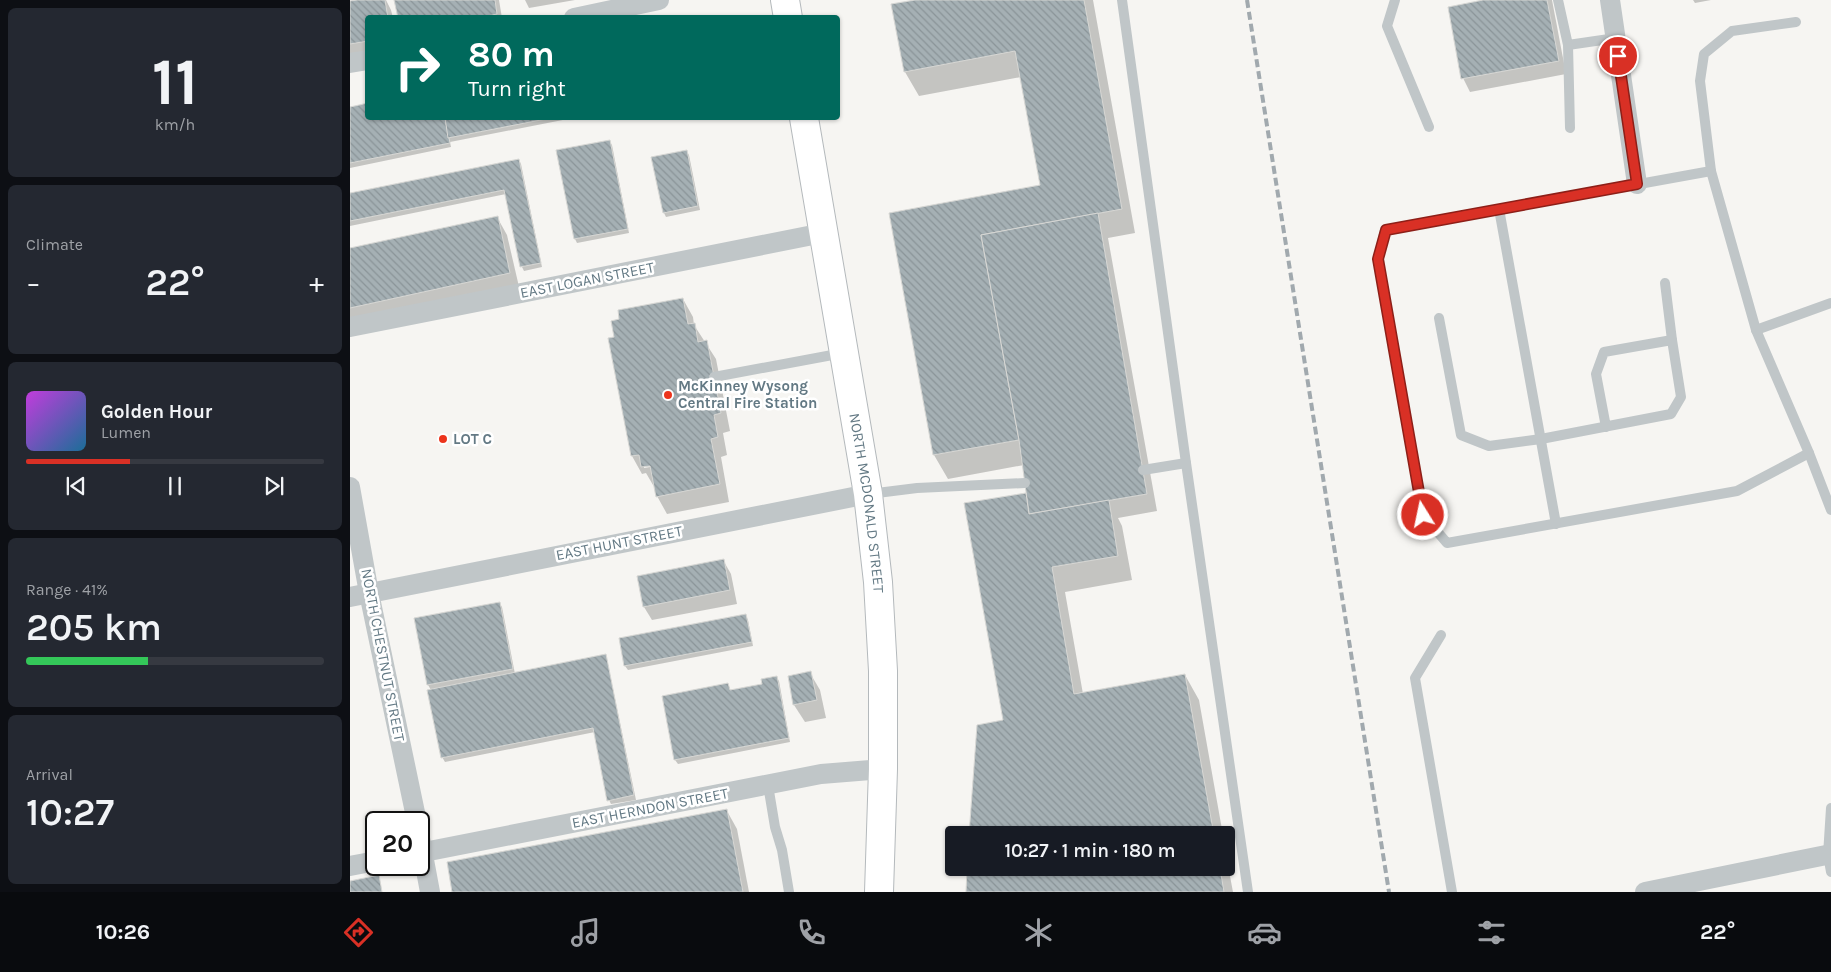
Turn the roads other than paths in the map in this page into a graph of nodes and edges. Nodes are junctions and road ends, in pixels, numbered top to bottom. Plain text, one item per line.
1 (659, 0) edge
2 (785, 0) edge
3 (1122, 0) edge
4 (1395, 0) edge
5 (1558, 0) edge
6 (1610, 0) edge
7 (616, 4) edge
8 (583, 15) edge
9 (788, 15) edge
10 (1796, 22) dead end
11 (1616, 38) junction
12 (1568, 45) junction
13 (365, 60) edge
14 (350, 63) edge
15 (804, 120) edge
16 (1429, 127) dead end
17 (1570, 128) dead end
18 (1711, 171) junction
19 (1637, 184) junction
20 (1499, 209) junction
21 (823, 233) junction
22 (1665, 283) dead end
23 (1831, 303) edge
24 (1440, 318) dead end
25 (350, 327) edge
26 (1756, 330) junction
27 (1672, 340) junction
28 (844, 353) junction
29 (714, 377) dead end
30 (1606, 427) junction
31 (1541, 439) junction
32 (1809, 454) junction
33 (1186, 463) junction
34 (1143, 470) dead end
35 (1025, 483) dead end
36 (350, 486) edge
37 (868, 494) junction
38 (1831, 510) edge
39 (1556, 524) junction
40 (360, 595) edge
41 (1441, 635) dead end
42 (883, 770) junction
43 (768, 785) junction
44 (1831, 808) edge
45 (414, 811) edge
46 (430, 844) edge
47 (1830, 860) edge
48 (365, 863) edge
49 (350, 866) edge
50 (427, 876) edge
51 (430, 892) edge
52 (789, 892) edge
53 (880, 892) edge
54 (1248, 892) edge
55 (1452, 892) edge
56 (1645, 892) edge

1 - 7 street
2 - 9 main road
3 - 33 lane
4 - 16 lane
5 - 12 lane
6 - 11 street
7 - 8 street
10 - 18 lane
11 - 12 lane
11 - 19 street
12 - 17 lane
13 - 14 street
15 - 21 main road, NORTH MCDONALD STREET
18 - 19 lane
18 - 26 lane
19 - 20 lane
20 - 31 lane
20 - 39 lane
21 - 25 street, EAST LOGAN STREET
21 - 28 main road, NORTH MCDONALD STREET
22 - 27 lane
23 - 26 lane
24 - 31 lane
26 - 32 lane
27 - 30 lane
27 - 30 lane
28 - 29 lane
28 - 37 main road, NORTH MCDONALD STREET
30 - 31 lane
31 - 39 lane
32 - 38 lane
32 - 39 lane
33 - 34 lane
33 - 54 lane
35 - 37 lane
36 - 40 street, NORTH CHESTNUT STREET
37 - 40 street, EAST HUNT STREET
37 - 42 main road, NORTH MCDONALD STREET
40 - 45 street, NORTH CHESTNUT STREET
41 - 55 lane
42 - 43 street, EAST HERNDON STREET
42 - 53 main road, NORTH MCDONALD STREET
43 - 46 street, EAST HERNDON STREET
43 - 52 lane
44 - 47 lane
47 - 56 street
48 - 49 street
50 - 51 street

